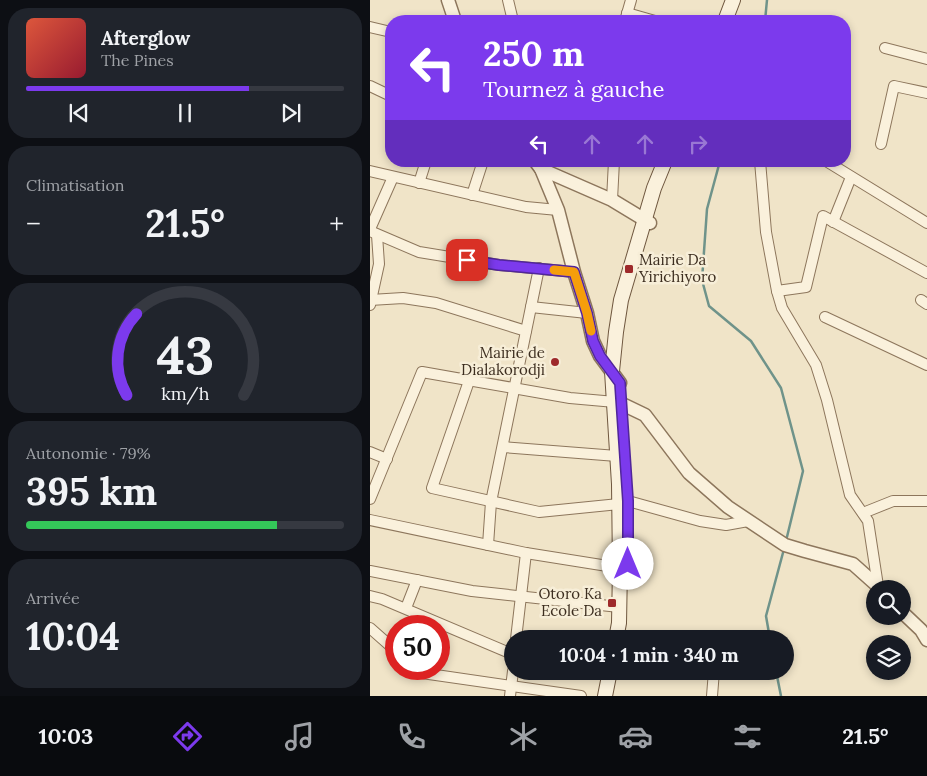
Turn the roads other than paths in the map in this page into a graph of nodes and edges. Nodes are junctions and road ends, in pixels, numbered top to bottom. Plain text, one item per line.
1 (448, 0) edge
2 (508, 0) edge
3 (631, 0) edge
4 (727, 0) edge
5 (733, 0) edge
6 (452, 15) edge
7 (511, 15) edge
8 (627, 15) edge
9 (722, 15) edge
10 (727, 15) edge
11 (370, 27) edge
12 (385, 31) edge
13 (885, 48) dead end
14 (927, 59) edge
15 (370, 86) edge
16 (385, 93) edge
17 (927, 93) edge
18 (881, 144) dead end
19 (424, 167) edge
20 (480, 167) edge
21 (539, 167) edge
22 (542, 167) edge
23 (614, 167) edge
24 (663, 167) edge
25 (668, 167) edge
26 (761, 167) edge
27 (836, 167) edge
28 (370, 171) edge
29 (393, 177) junction
30 (852, 177) junction
31 (419, 183) junction
32 (472, 195) junction
33 (612, 200) junction
34 (558, 210) junction
35 (647, 222) junction
36 (834, 222) junction
37 (927, 223) edge
38 (372, 232) edge
39 (539, 268) junction
40 (574, 272) junction
41 (927, 273) edge
42 (777, 291) junction
43 (370, 302) edge
44 (531, 307) junction
45 (587, 313) junction
46 (825, 317) dead end
47 (526, 331) junction
48 (927, 365) edge
49 (616, 377) junction
50 (469, 380) junction
51 (514, 389) junction
52 (618, 403) junction
53 (503, 447) junction
54 (370, 452) edge
55 (617, 456) junction
56 (387, 459) junction
57 (370, 499) edge
58 (927, 501) edge
59 (492, 502) junction
60 (624, 502) junction
61 (863, 513) junction
62 (370, 520) edge
63 (748, 521) junction
64 (488, 545) junction
65 (526, 553) junction
66 (620, 568) junction
67 (370, 571) edge
68 (417, 580) junction
69 (872, 580) edge
70 (879, 580) edge
71 (370, 596) edge
72 (521, 597) junction
73 (619, 606) junction
74 (406, 608) junction
75 (911, 621) edge
76 (370, 628) edge
77 (517, 630) edge
78 (617, 630) edge
79 (625, 630) edge
80 (927, 640) edge
81 (385, 641) edge
82 (504, 651) edge
83 (450, 679) edge
84 (608, 680) edge
85 (615, 680) edge
86 (713, 680) edge
87 (510, 691) edge
88 (581, 696) edge
89 (605, 696) edge
90 (612, 696) edge
91 (712, 696) edge

1 - 6 street
2 - 7 street
3 - 8 street
4 - 9 main road
5 - 10 main road
11 - 12 street
13 - 14 street
15 - 16 street
17 - 18 street
19 - 31 street
20 - 32 street
21 - 34 street
22 - 33 street
23 - 33 street
24 - 35 main road
25 - 35 main road
26 - 42 street
27 - 30 street
28 - 29 street
29 - 31 street
29 - 38 street
30 - 36 street
30 - 37 street
31 - 32 street
32 - 34 street
33 - 35 street
34 - 40 street
35 - 49 main road
36 - 41 street
36 - 42 street
38 - 39 street
38 - 43 street
39 - 40 street
39 - 44 street
40 - 45 street
42 - 61 street
43 - 47 street
44 - 45 street
44 - 47 street
45 - 49 street
46 - 48 street
47 - 51 street
49 - 52 main road
50 - 51 street
50 - 56 street
50 - 59 street
51 - 52 street
51 - 53 street
52 - 55 main road
52 - 60 main road
52 - 63 street
53 - 55 street
53 - 59 street
54 - 56 street
55 - 60 main road
56 - 57 street
58 - 61 street
59 - 60 street
59 - 64 street
60 - 63 street
60 - 66 main road
60 - 79 main road
61 - 70 street
62 - 64 street
63 - 69 street
64 - 65 street
65 - 66 street
65 - 72 street
66 - 73 main road
67 - 68 street
68 - 72 street
68 - 74 street
71 - 74 street
72 - 73 street
72 - 77 street
73 - 78 main road
74 - 82 street
75 - 80 street
76 - 81 street
83 - 87 street
84 - 89 main road
85 - 90 main road
86 - 91 street
87 - 88 street

